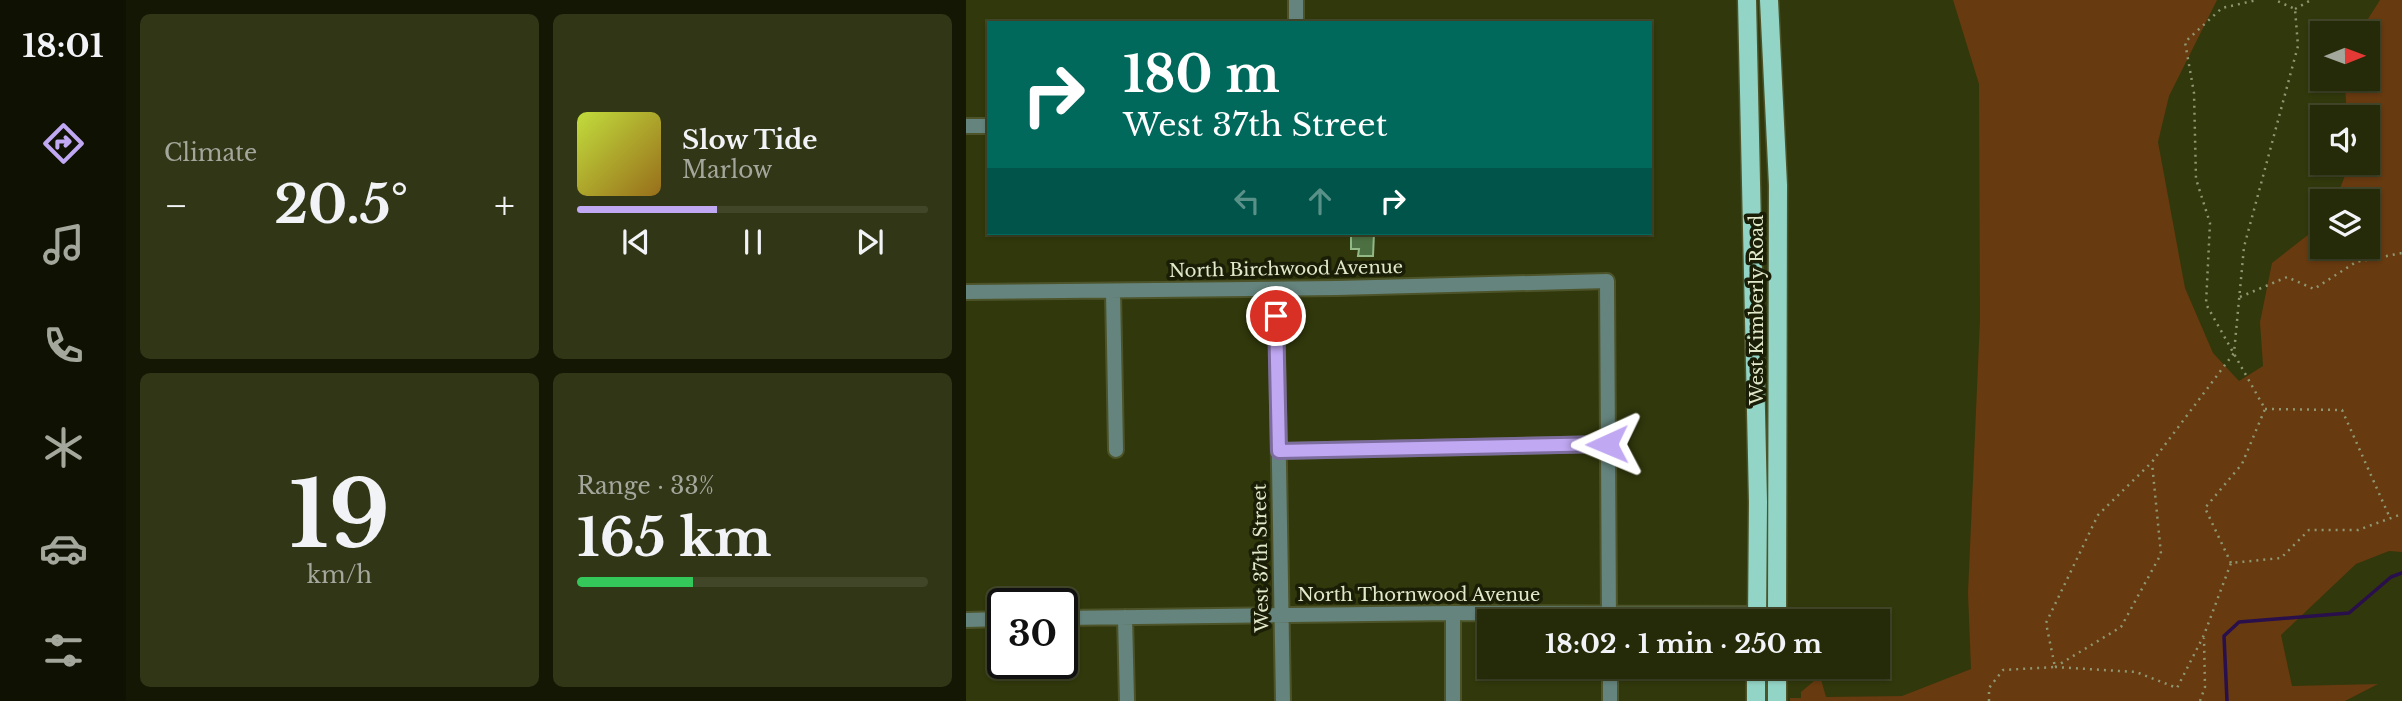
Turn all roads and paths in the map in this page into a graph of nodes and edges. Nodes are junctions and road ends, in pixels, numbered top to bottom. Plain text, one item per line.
1 (1296, 0) edge
2 (1748, 0) edge
3 (1769, 0) edge
4 (2257, 0) edge
5 (2275, 0) edge
6 (2311, 0) edge
7 (2295, 9) junction
8 (1296, 21) edge
9 (966, 126) edge
10 (987, 126) edge
11 (2402, 253) edge
12 (1276, 289) junction
13 (1112, 290) junction
14 (966, 292) edge
15 (2240, 297) junction
16 (2234, 353) junction
17 (2266, 409) junction
18 (1607, 444) junction
19 (1116, 450) dead end
20 (1279, 451) junction
21 (2152, 462) junction
22 (2402, 514) edge
23 (2390, 518) junction
24 (2231, 563) junction
25 (1609, 609) edge
26 (1757, 609) edge
27 (1777, 609) edge
28 (1453, 613) junction
29 (1477, 614) edge
30 (1282, 615) junction
31 (1125, 617) junction
32 (1078, 618) edge
33 (987, 619) edge
34 (966, 620) edge
35 (2204, 635) junction
36 (2055, 667) junction
37 (1610, 679) edge
38 (1756, 679) edge
39 (1777, 679) edge
40 (1127, 701) edge
41 (1283, 701) edge
42 (1453, 701) edge
43 (1610, 701) edge
44 (1756, 701) edge
45 (1777, 701) edge
46 (1989, 701) edge
47 (2200, 701) edge

1 - 8 street
2 - 26 main road, West Kimberly Road
3 - 27 main road, West Kimberly Road
4 - 16 path
5 - 7 path
6 - 7 path
7 - 15 path
9 - 10 street
11 - 15 path
12 - 13 street, North Birchwood Avenue
12 - 18 street, North Birchwood Avenue
12 - 20 street, West 37th Street
13 - 14 street, North Birchwood Avenue
13 - 19 street
15 - 16 path
16 - 17 path
16 - 21 path
17 - 23 path
17 - 24 path
18 - 20 street
18 - 25 street
20 - 30 street, West 37th Street
21 - 36 path
21 - 36 path
22 - 23 path
23 - 24 path
24 - 35 path
28 - 29 street, North Thornwood Avenue
28 - 30 street, North Thornwood Avenue
28 - 42 street
30 - 31 street, North Thornwood Avenue
30 - 41 street, West 37th Street
31 - 32 street, North Thornwood Avenue
31 - 40 street
33 - 34 street
35 - 36 path
35 - 47 path
36 - 46 path
37 - 43 street
38 - 44 main road
39 - 45 main road

